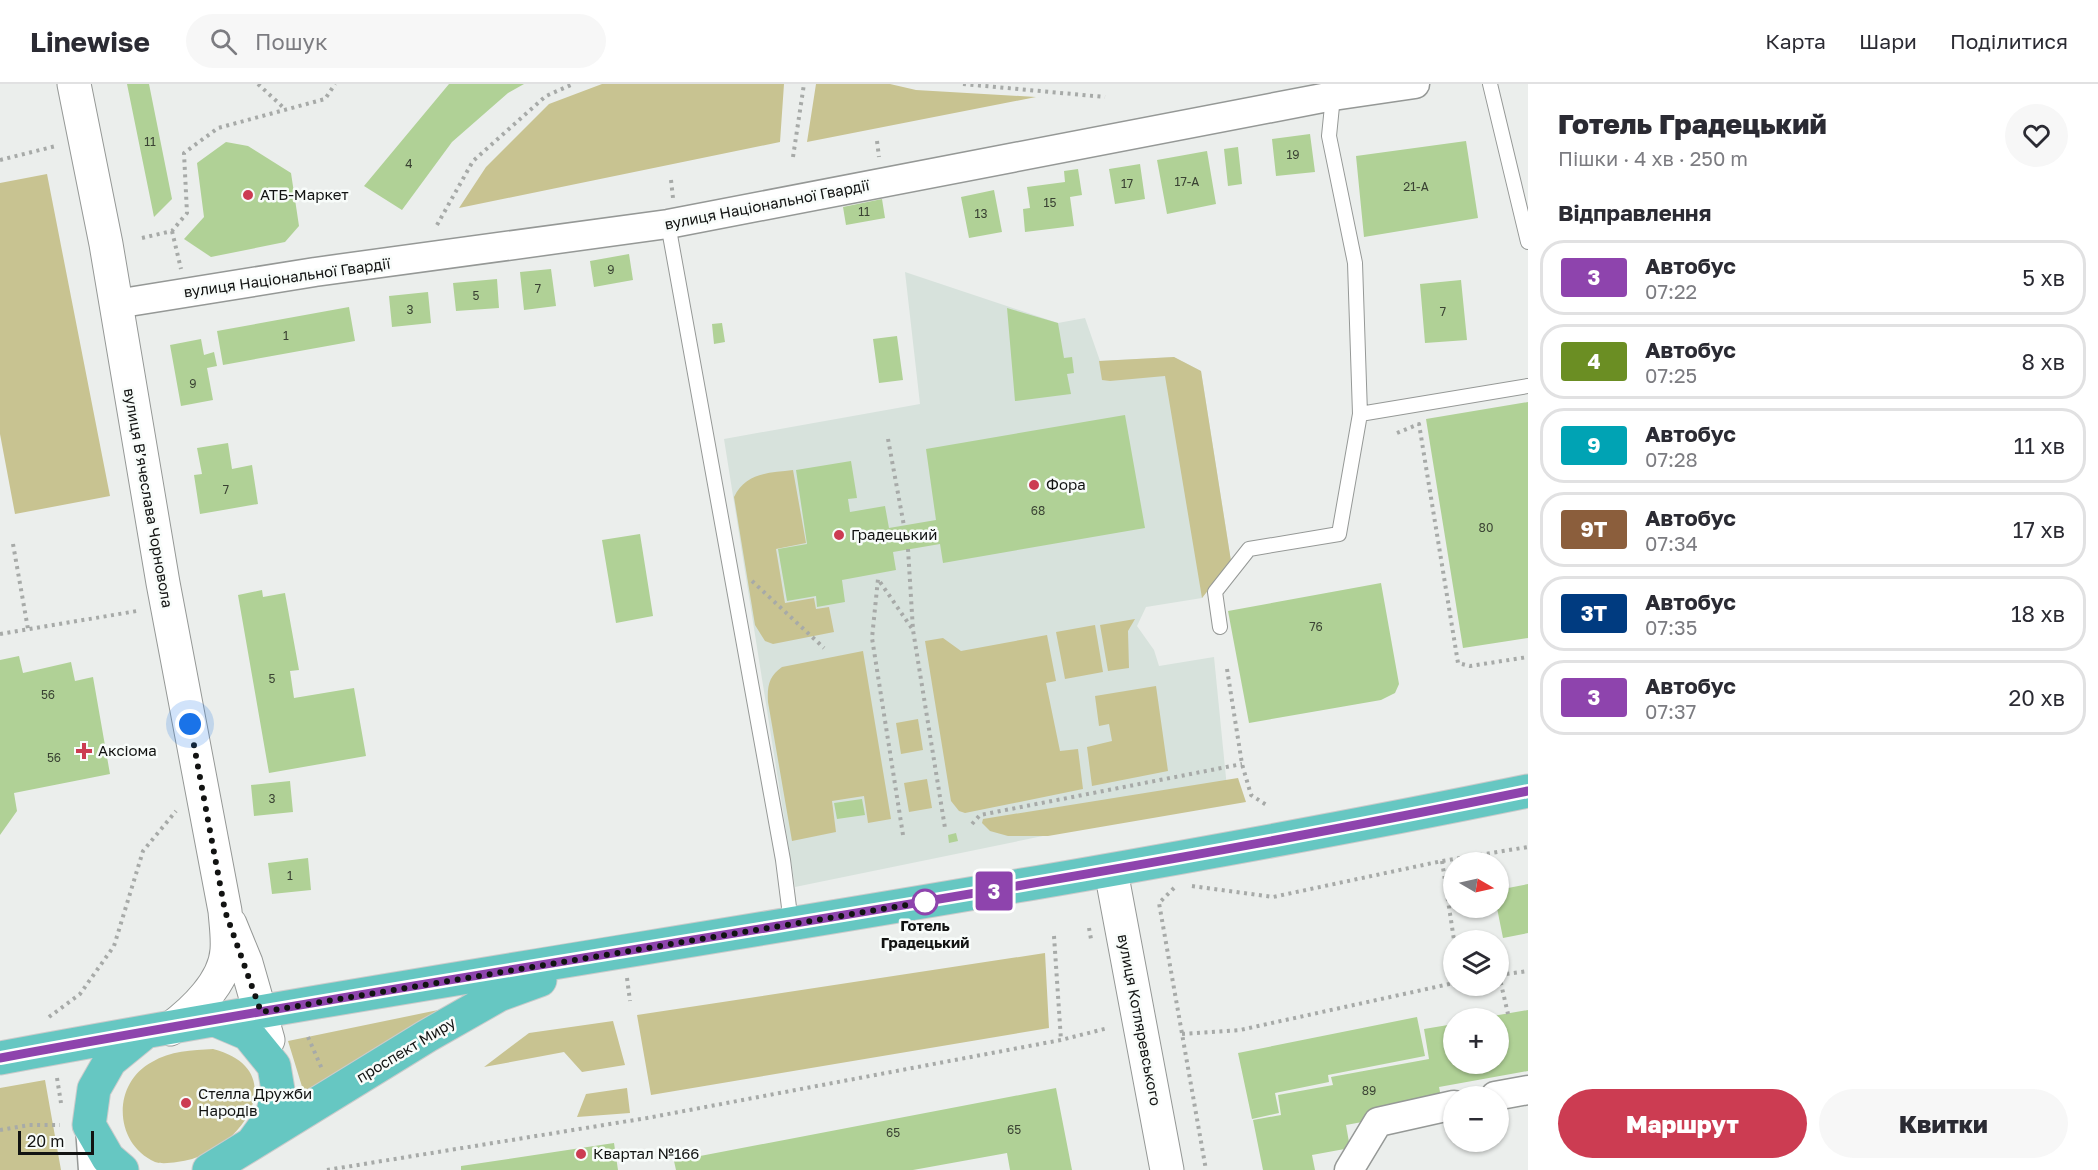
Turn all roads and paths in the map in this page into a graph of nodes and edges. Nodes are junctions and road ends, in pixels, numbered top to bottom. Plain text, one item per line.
1 (74, 84) edge
2 (258, 84) edge
3 (335, 84) edge
4 (573, 84) edge
5 (804, 84) edge
6 (963, 84) edge
7 (1415, 84) edge
8 (1490, 84) edge
9 (1333, 90) edge
10 (1105, 97) dead end
11 (285, 110) junction
12 (56, 146) dead end
13 (793, 157) dead end
14 (0, 160) edge
15 (668, 224) junction
16 (437, 225) dead end
17 (172, 231) junction
18 (142, 238) dead end
19 (1528, 242) edge
20 (181, 271) dead end
21 (116, 304) junction
22 (1528, 386) edge
23 (1360, 414) junction
24 (1397, 433) dead end
25 (888, 439) dead end
26 (904, 526) dead end
27 (13, 544) dead end
28 (908, 549) dead end
29 (728, 558) junction
30 (137, 611) dead end
31 (1220, 627) dead end
32 (28, 629) junction
33 (912, 630) junction
34 (0, 634) edge
35 (824, 648) dead end
36 (1528, 657) edge
37 (1227, 669) dead end
38 (1242, 764) junction
39 (1528, 791) edge
40 (1268, 806) dead end
41 (176, 810) dead end
42 (972, 824) dead end
43 (945, 828) dead end
44 (903, 835) dead end
45 (1528, 848) edge
46 (1502, 852) edge
47 (1443, 861) edge
48 (1111, 871) junction
49 (1178, 884) dead end
50 (1187, 886) dead end
51 (225, 911) junction
52 (791, 923) junction
53 (1054, 936) dead end
54 (614, 952) junction
55 (1528, 970) edge
56 (1509, 973) edge
57 (1443, 985) edge
58 (261, 1012) junction
59 (49, 1017) dead end
60 (215, 1020) junction
61 (1108, 1028) dead end
62 (157, 1032) junction
63 (1182, 1034) junction
64 (309, 1037) dead end
65 (1061, 1040) junction
66 (0, 1058) edge
67 (274, 1066) junction
68 (326, 1079) dead end
69 (1528, 1090) edge
70 (1509, 1093) edge
71 (1443, 1107) edge
72 (77, 1125) junction
73 (0, 1130) edge
74 (252, 1143) junction
75 (93, 1170) edge
76 (122, 1170) edge
77 (209, 1170) edge
78 (327, 1170) edge
79 (1167, 1170) edge
80 (1206, 1170) edge
81 (1349, 1170) edge

1 - 21 main road, вулиця Вʼячеслава Чорновола
2 - 11 path
3 - 11 path
4 - 16 path
5 - 13 path
6 - 10 path
7 - 9 street, вулиця Національної Гвардії
8 - 19 lane
9 - 15 street, вулиця Національної Гвардії
9 - 23 lane
11 - 17 path
12 - 14 path
15 - 21 street, вулиця Національної Гвардії
15 - 29 lane
17 - 18 path
17 - 20 path
21 - 51 main road, вулиця Вʼячеслава Чорновола
22 - 23 lane
23 - 31 lane
24 - 36 path
25 - 26 path
27 - 32 path
28 - 33 path
29 - 35 path
29 - 52 lane
30 - 32 path
32 - 34 path
33 - 43 path
33 - 44 path
37 - 38 path
38 - 40 path
38 - 42 path
39 - 48 main road, проспект Миру
41 - 59 path
45 - 46 path
47 - 50 path
48 - 52 main road, проспект Миру
48 - 79 main road, вулиця Котляревського
49 - 63 path
51 - 58 main road, вулиця Вʼячеслава Чорновола
51 - 62 main road, вулиця Вʼячеслава Чорновола
52 - 54 main road, проспект Миру
53 - 65 path
54 - 58 main road, проспект Миру
54 - 74 main road, проспект Миру
55 - 56 path
57 - 63 path
58 - 60 main road, проспект Миру
58 - 67 main road, вулиця Вʼячеслава Чорновола
60 - 62 main road, проспект Миру
60 - 67 main road
61 - 65 path
62 - 66 main road, проспект Миру
62 - 72 main road
63 - 80 path
64 - 68 path
65 - 78 path
67 - 74 main road
69 - 70 street
71 - 81 street
72 - 73 path
72 - 75 street
72 - 76 main road
74 - 77 main road, проспект Миру

